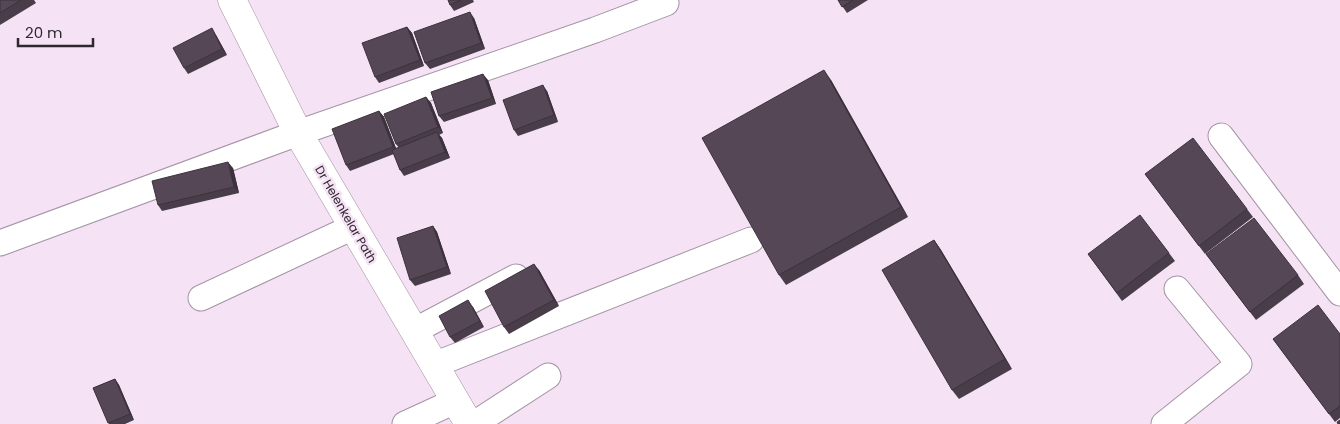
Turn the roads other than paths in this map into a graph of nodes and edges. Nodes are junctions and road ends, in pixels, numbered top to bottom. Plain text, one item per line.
1 (232, 0) edge
2 (666, 3) dead end
3 (298, 132) junction
4 (1221, 136) dead end
5 (356, 231) junction
6 (751, 240) edge
7 (0, 243) edge
8 (299, 266) dead end
9 (525, 272) edge
10 (1178, 289) dead end
11 (1340, 293) edge
12 (201, 298) dead end
13 (414, 331) junction
14 (434, 365) junction
15 (548, 376) dead end
16 (455, 401) junction
17 (405, 424) edge
18 (469, 424) edge
19 (474, 424) edge
20 (1164, 424) edge

1 - 3 street, Dr Helenkelar Path
2 - 3 street
3 - 5 street, Dr Helenkelar Path
3 - 7 street
4 - 11 street
5 - 8 street
5 - 12 street
5 - 13 street, Dr Helenkelar Path
6 - 14 street
9 - 13 street
10 - 20 street
13 - 14 street, Dr Helenkelar Path
14 - 16 street, Dr Helenkelar Path
15 - 19 street
16 - 17 street
16 - 18 street, Dr Helenkelar Path

